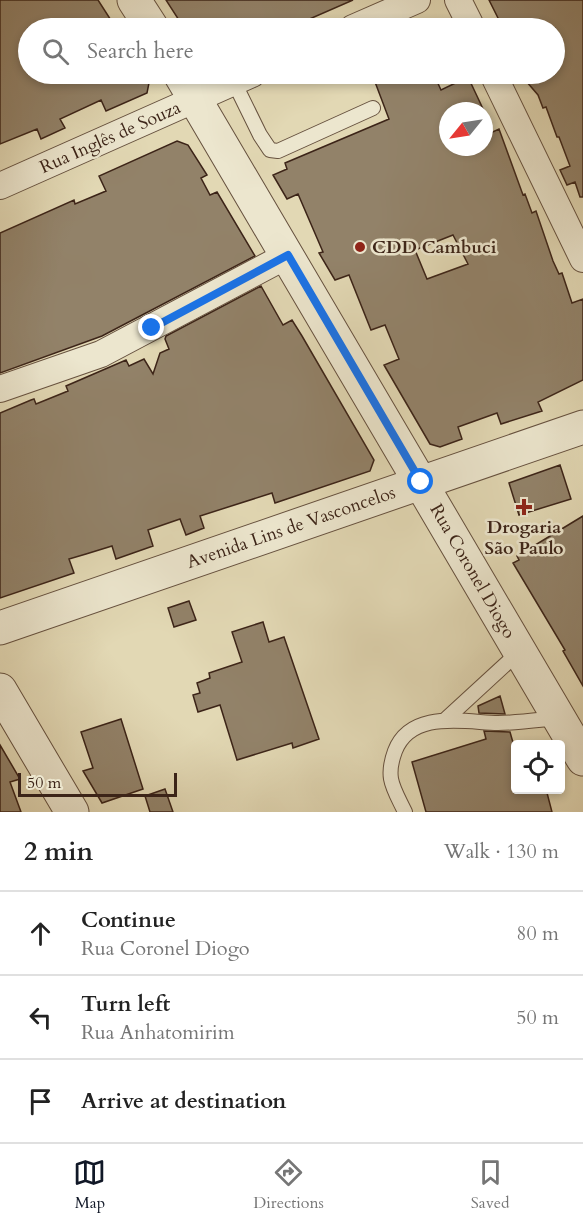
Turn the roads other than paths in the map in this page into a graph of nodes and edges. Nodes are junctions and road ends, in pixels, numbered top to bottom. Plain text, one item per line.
1 (134, 0) edge
2 (417, 0) edge
3 (458, 0) edge
4 (146, 18) edge
5 (376, 18) edge
6 (467, 18) edge
7 (245, 84) edge
8 (498, 84) edge
9 (188, 86) edge
10 (373, 108) dead end
11 (0, 186) edge
12 (288, 255) junction
13 (583, 259) edge
14 (0, 389) edge
15 (583, 427) edge
16 (421, 482) junction
17 (0, 628) edge
18 (520, 651) junction
19 (0, 690) edge
20 (445, 720) junction
21 (570, 723) edge
22 (583, 759) edge
23 (72, 812) edge
24 (405, 812) edge

1 - 4 street
2 - 5 street
3 - 6 street
7 - 10 lane
8 - 13 street
9 - 11 street, Rua Inglês de Souza
9 - 12 street, Rua Coronel Diogo
12 - 14 street
12 - 16 street, Rua Coronel Diogo
15 - 16 street, Avenida Lins de Vasconcelos
16 - 17 street, Avenida Lins de Vasconcelos
16 - 18 street, Rua Coronel Diogo
18 - 20 lane
18 - 21 street, Rua Coronel Diogo
19 - 23 street
20 - 21 lane
20 - 24 lane
21 - 22 street, Rua Coronel Diogo

